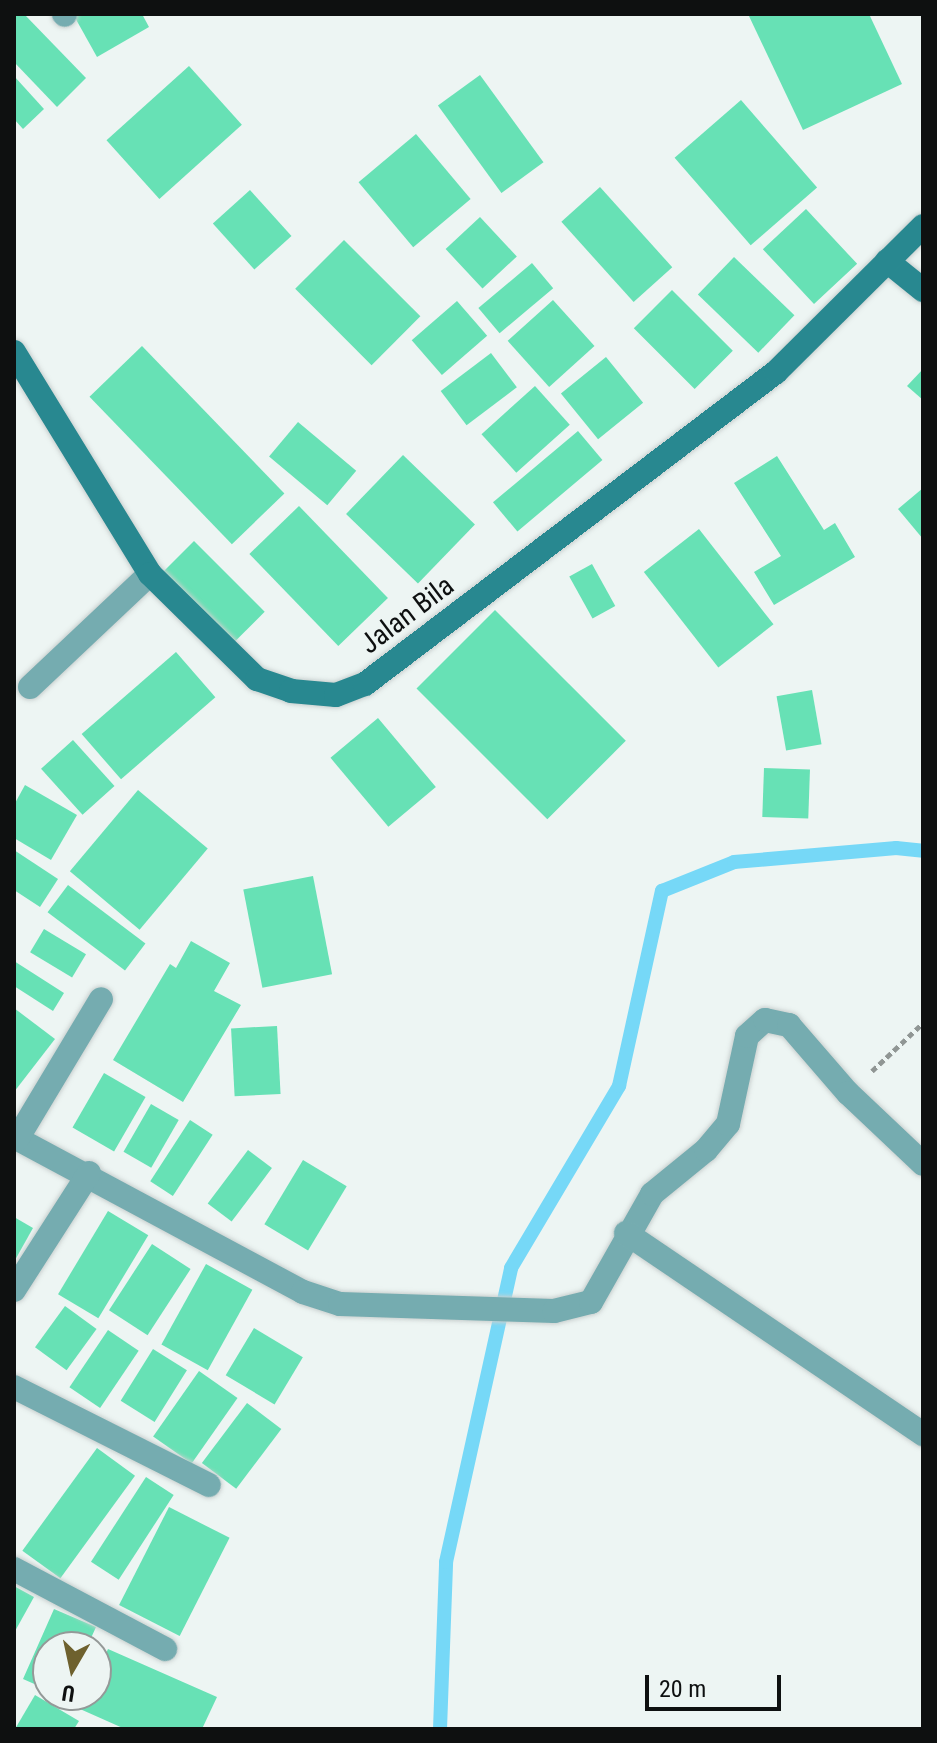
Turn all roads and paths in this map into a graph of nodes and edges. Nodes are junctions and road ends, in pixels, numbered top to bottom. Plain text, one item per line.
1 (923, 226) edge
2 (887, 261) junction
3 (923, 290) edge
4 (14, 352) edge
5 (150, 574) junction
6 (30, 687) dead end
7 (101, 999) dead end
8 (923, 1023) edge
9 (848, 1093) junction
10 (16, 1138) edge
11 (923, 1164) edge
12 (89, 1173) junction
13 (626, 1233) junction
14 (14, 1290) edge
15 (14, 1387) edge
16 (923, 1434) edge
17 (209, 1485) dead end
18 (14, 1569) edge
19 (165, 1649) dead end

1 - 2 street, Jalan Bila
2 - 3 street
2 - 5 street, Jalan Bila
4 - 5 street, Jalan Bila
5 - 6 street
7 - 10 street
8 - 9 path
9 - 11 street
9 - 13 street
10 - 12 street
12 - 13 street
12 - 14 street
13 - 16 street
15 - 17 street
18 - 19 street

